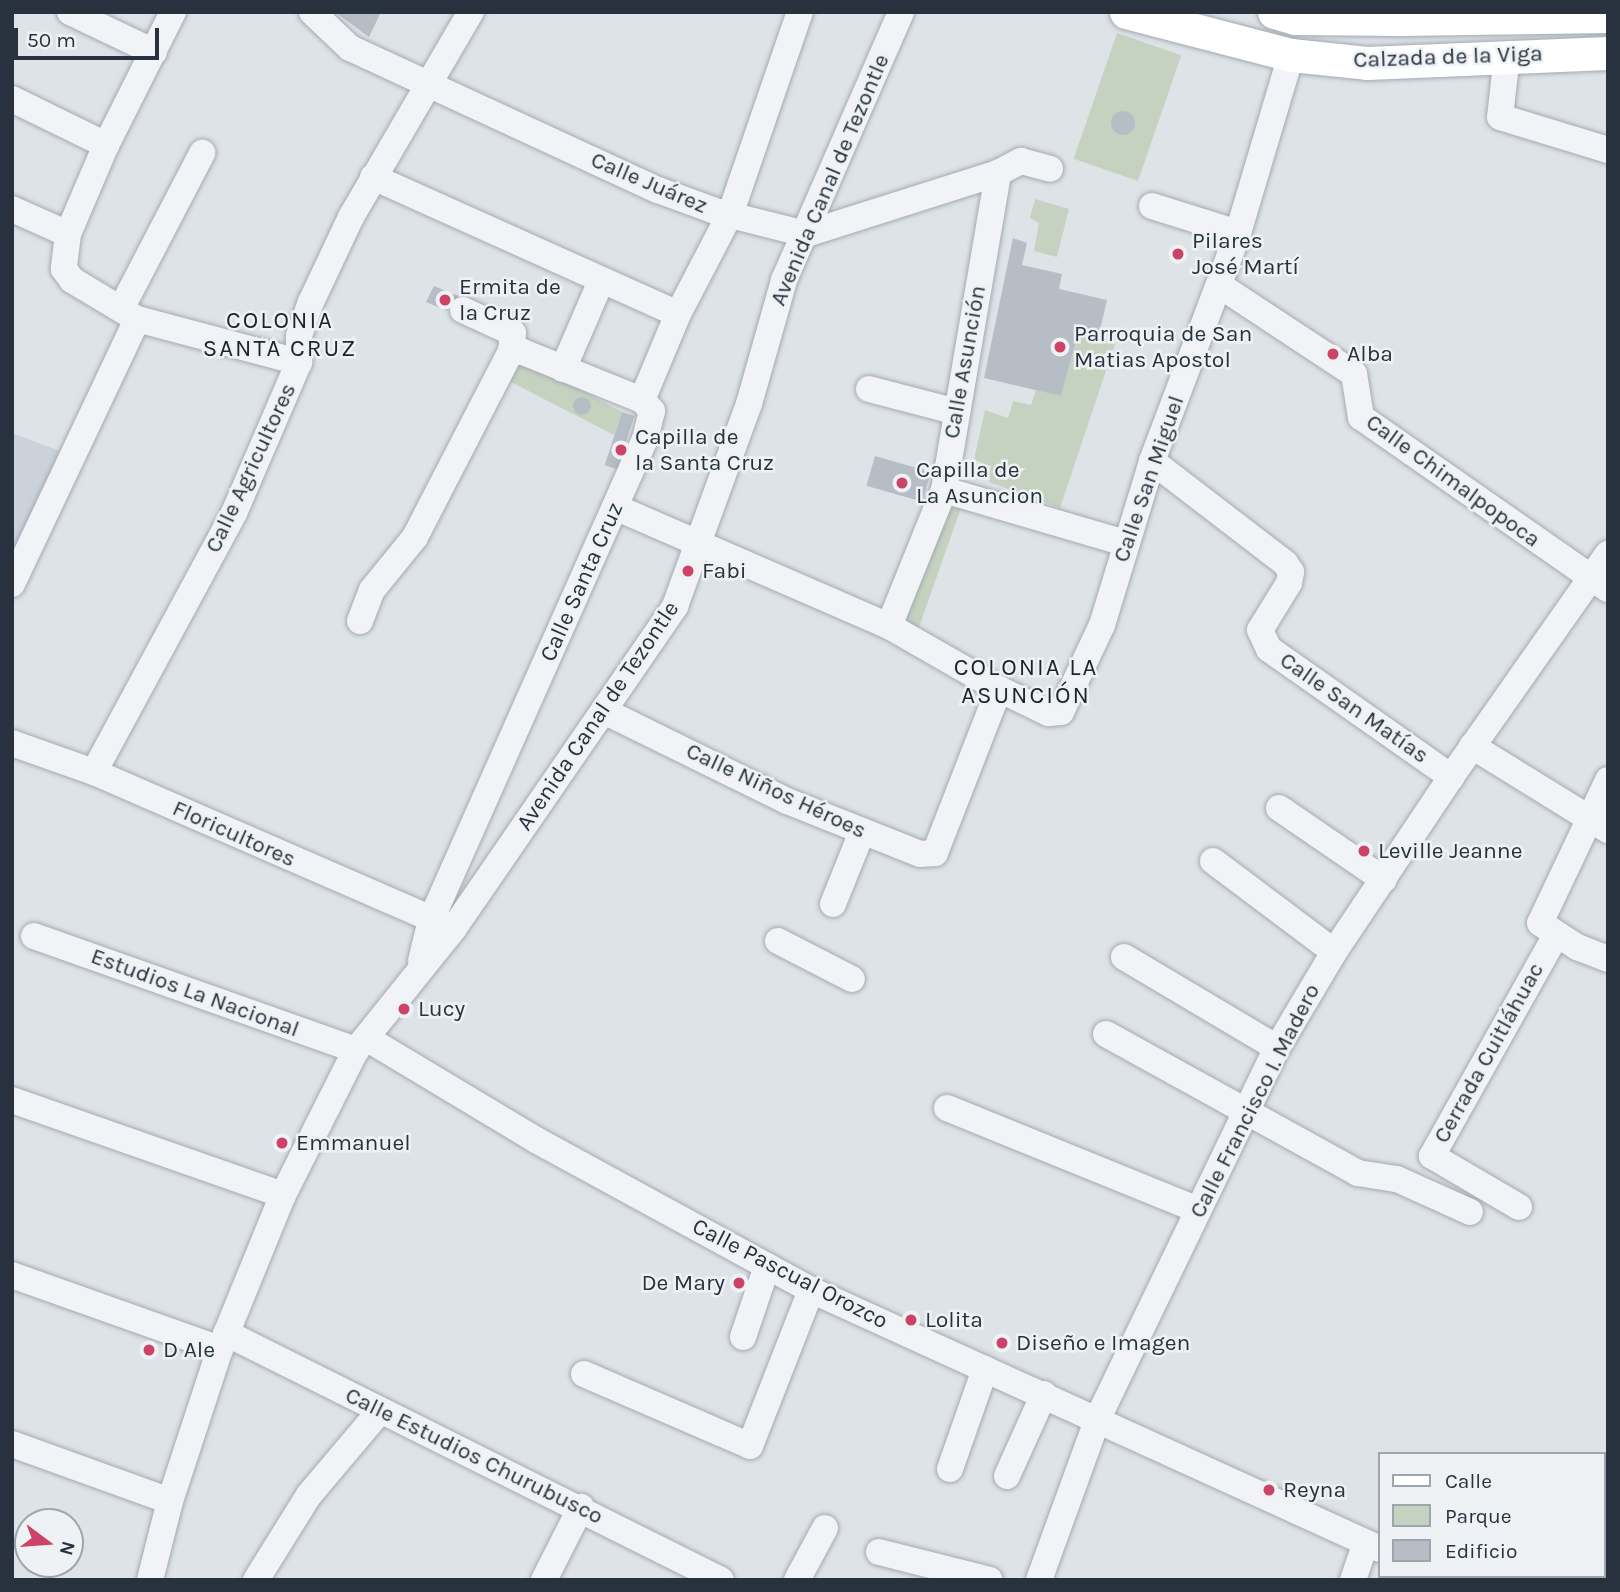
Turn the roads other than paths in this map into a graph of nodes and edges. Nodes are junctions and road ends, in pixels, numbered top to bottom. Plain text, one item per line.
1 (70, 12) edge
2 (173, 12) edge
3 (312, 12) edge
4 (471, 12) edge
5 (800, 12) edge
6 (901, 12) edge
7 (1274, 12) edge
8 (1137, 14) edge
9 (1523, 15) edge
10 (1608, 16) edge
11 (1570, 17) junction
12 (154, 52) junction
13 (1569, 52) junction
14 (1608, 53) edge
15 (1291, 55) junction
16 (1507, 55) junction
17 (430, 82) junction
18 (12, 99) edge
19 (106, 145) junction
20 (1608, 150) edge
21 (202, 153) dead end
22 (1051, 169) dead end
23 (998, 173) junction
24 (373, 177) junction
25 (1152, 205) dead end
26 (12, 209) edge
27 (731, 212) junction
28 (1238, 233) junction
29 (68, 234) junction
30 (806, 234) junction
31 (601, 281) junction
32 (1219, 285) junction
33 (463, 310) dead end
34 (129, 313) junction
35 (678, 314) junction
36 (512, 351) junction
37 (299, 362) junction
38 (564, 369) junction
39 (869, 389) dead end
40 (642, 400) junction
41 (957, 412) junction
42 (1152, 461) junction
43 (944, 490) junction
44 (615, 508) junction
45 (1125, 543) junction
46 (700, 544) junction
47 (1608, 554) edge
48 (12, 584) edge
49 (1598, 585) edge
50 (360, 621) dead end
51 (889, 626) junction
52 (999, 689) junction
53 (606, 712) junction
54 (12, 743) edge
55 (1472, 746) junction
56 (94, 772) junction
57 (1451, 777) junction
58 (1608, 780) edge
59 (1279, 808) dead end
60 (1597, 824) edge
61 (862, 832) junction
62 (1213, 861) dead end
63 (1384, 880) junction
64 (833, 904) dead end
65 (443, 924) junction
66 (1548, 929) junction
67 (34, 936) dead end
68 (778, 941) dead end
69 (1334, 952) junction
70 (1124, 957) dead end
71 (1608, 959) edge
72 (852, 979) dead end
73 (1106, 1034) dead end
74 (362, 1044) junction
75 (1277, 1048) junction
76 (12, 1100) edge
77 (947, 1108) dead end
78 (1247, 1111) junction
79 (283, 1195) junction
80 (1520, 1207) dead end
81 (1198, 1210) junction
82 (1470, 1212) dead end
83 (767, 1266) junction
84 (12, 1275) edge
85 (811, 1290) junction
86 (743, 1337) dead end
87 (223, 1341) junction
88 (985, 1369) junction
89 (584, 1374) dead end
90 (1044, 1394) junction
91 (380, 1411) junction
92 (1098, 1418) junction
93 (12, 1444) edge
94 (950, 1469) dead end
95 (1007, 1476) dead end
96 (170, 1501) junction
97 (581, 1507) junction
98 (825, 1528) dead end
99 (1373, 1546) edge
100 (879, 1552) dead end
101 (150, 1580) edge
102 (257, 1580) edge
103 (544, 1580) edge
104 (721, 1580) edge
105 (797, 1580) edge
106 (990, 1580) edge
107 (1039, 1580) edge
108 (1353, 1580) edge

1 - 12 street
2 - 12 street
3 - 17 street, Calle Juárez
4 - 17 street, Calle Agricultores
5 - 27 street, Calle Santa Cruz
6 - 30 street, Avenida Canal de Tezontle
7 - 9 main road, Calzada de la Viga
8 - 15 main road, Calzada de la Viga
9 - 11 main road, Calzada de la Viga
10 - 11 main road, Calzada de la Viga
11 - 13 main road
12 - 19 street
13 - 14 main road, Calzada de la Viga
13 - 16 main road, Calzada de la Viga
15 - 16 main road, Calzada de la Viga
15 - 28 street, Calle San Miguel
16 - 20 street
17 - 24 street, Calle Agricultores
17 - 27 street, Calle Juárez
18 - 19 street
19 - 29 street
21 - 34 street
22 - 23 street
23 - 30 street
23 - 41 street, Calle Asunción
24 - 31 street
24 - 37 street, Calle Agricultores
25 - 28 street
26 - 29 street
27 - 30 street, Calle Juárez
27 - 35 street, Calle Santa Cruz
28 - 32 street, Calle San Miguel
29 - 34 street
30 - 46 street, Avenida Canal de Tezontle
31 - 35 street
31 - 38 street
32 - 42 street, Calle San Miguel
32 - 49 street, Calle Chimalpopoca
33 - 36 street
34 - 37 street
34 - 48 street
35 - 40 street, Calle Santa Cruz
36 - 38 street
36 - 50 street
37 - 56 street, Calle Agricultores
38 - 40 street
39 - 41 street
40 - 44 street, Calle Santa Cruz
41 - 43 street, Calle Asunción
42 - 45 street, Calle San Miguel
42 - 57 street, Calle San Matías
43 - 45 street
43 - 51 street, Calle Asunción
44 - 46 street
44 - 65 street, Calle Santa Cruz
45 - 52 street, Calle San Miguel
46 - 51 street
46 - 53 street, Avenida Canal de Tezontle
47 - 49 street, Calle Francisco I. Madero
49 - 55 street, Calle Francisco I. Madero
51 - 52 street
52 - 61 street, Calle Niños Héroes
53 - 61 street, Calle Niños Héroes
53 - 65 street, Avenida Canal de Tezontle
54 - 56 street, Floricultores
55 - 57 street, Calle Francisco I. Madero
55 - 60 street
56 - 65 street, Floricultores
57 - 63 street, Calle Francisco I. Madero
58 - 60 street
59 - 63 street
60 - 66 street
61 - 64 street
62 - 69 street
63 - 69 street, Calle Francisco I. Madero
65 - 74 street, Avenida Canal de Tezontle
66 - 71 street
66 - 80 street, Cerrada Cuitláhuac
67 - 74 street, Estudios La Nacional
68 - 72 street
69 - 75 street, Calle Francisco I. Madero
70 - 75 street
73 - 78 street
74 - 79 street, Avenida Canal de Tezontle
74 - 83 street, Calle Pascual Orozco
75 - 78 street, Calle Francisco I. Madero
76 - 79 street
77 - 81 street
78 - 81 street, Calle Francisco I. Madero
78 - 82 street
79 - 87 street, Avenida Canal de Tezontle
81 - 92 street, Calle Francisco I. Madero
83 - 85 street, Calle Pascual Orozco
83 - 86 street
84 - 87 street, Calle Estudios Churubusco
85 - 88 street, Calle Pascual Orozco
85 - 89 street
87 - 91 street, Calle Estudios Churubusco
87 - 96 street, Avenida Canal de Tezontle
88 - 90 street, Calle Pascual Orozco
88 - 94 street
90 - 92 street, Calle Pascual Orozco
90 - 95 street
91 - 97 street, Calle Estudios Churubusco
91 - 102 street
92 - 99 street, Calle Pascual Orozco
92 - 107 street, Calle Francisco I. Madero
93 - 96 street
96 - 101 street, Avenida Canal de Tezontle
97 - 103 street
97 - 104 street, Calle Estudios Churubusco
98 - 105 street
99 - 108 street
100 - 106 street

